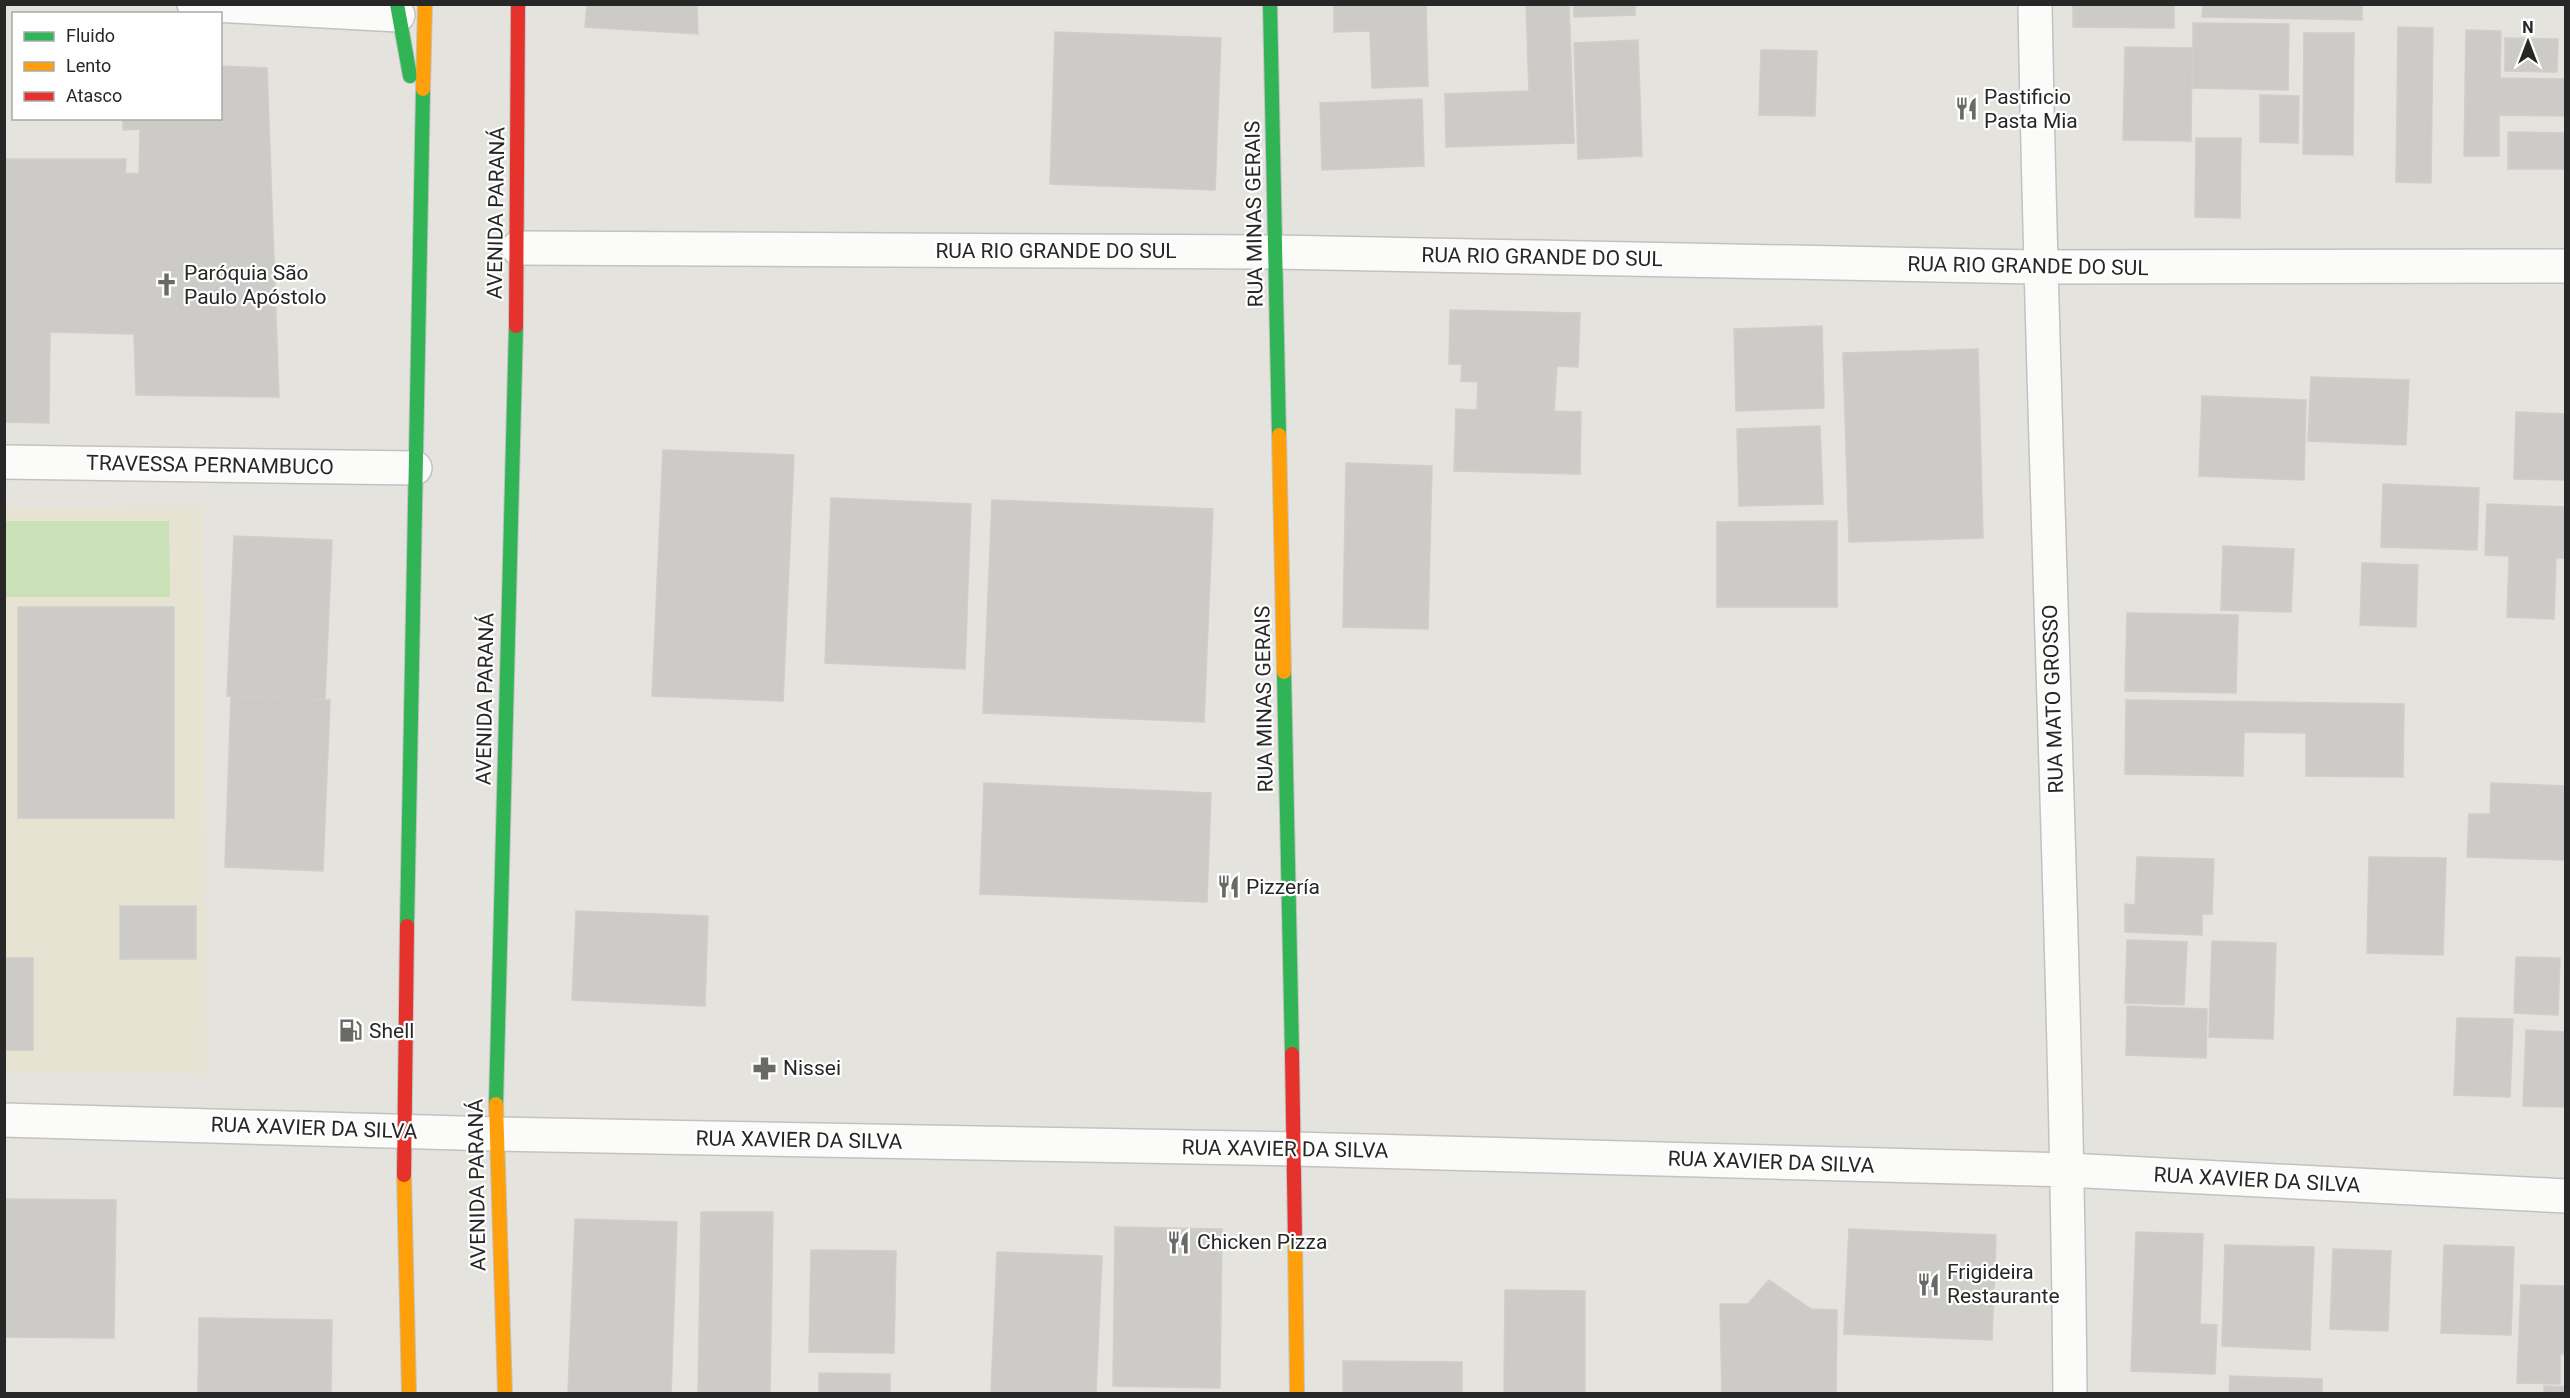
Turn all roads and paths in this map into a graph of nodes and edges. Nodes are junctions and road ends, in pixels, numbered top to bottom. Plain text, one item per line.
1 (194, 4) edge
2 (518, 4) edge
3 (1270, 4) edge
4 (2035, 4) edge
5 (406, 8) edge
6 (421, 134) junction
7 (518, 248) junction
8 (1276, 252) junction
9 (2565, 266) edge
10 (2039, 267) junction
11 (4, 462) edge
12 (415, 468) junction
13 (4, 1120) edge
14 (403, 1130) junction
15 (495, 1134) junction
16 (1294, 1149) junction
17 (2068, 1170) junction
18 (2565, 1196) edge
19 (410, 1394) edge
20 (505, 1394) edge
21 (1297, 1394) edge
22 (2070, 1394) edge

1 - 5 street
2 - 7 main road, AVENIDA PARANÁ
3 - 8 main road, RUA MINAS GERAIS
4 - 10 street, RUA MATO GROSSO
5 - 6 main road
5 - 6 main road
6 - 12 main road
7 - 8 street, RUA RIO GRANDE DO SUL
7 - 15 main road, AVENIDA PARANÁ
8 - 10 street, RUA RIO GRANDE DO SUL
8 - 16 main road, RUA MINAS GERAIS
9 - 10 street, RUA RIO GRANDE DO SUL
10 - 17 street, RUA MATO GROSSO
11 - 12 street, TRAVESSA PERNAMBUCO
12 - 14 main road
13 - 14 street, RUA XAVIER DA SILVA
14 - 15 street, RUA XAVIER DA SILVA
14 - 19 main road
15 - 16 street, RUA XAVIER DA SILVA
15 - 20 main road, AVENIDA PARANÁ
16 - 17 street, RUA XAVIER DA SILVA
16 - 21 main road, RUA MINAS GERAIS
17 - 18 street, RUA XAVIER DA SILVA
17 - 22 street, RUA MATO GROSSO

